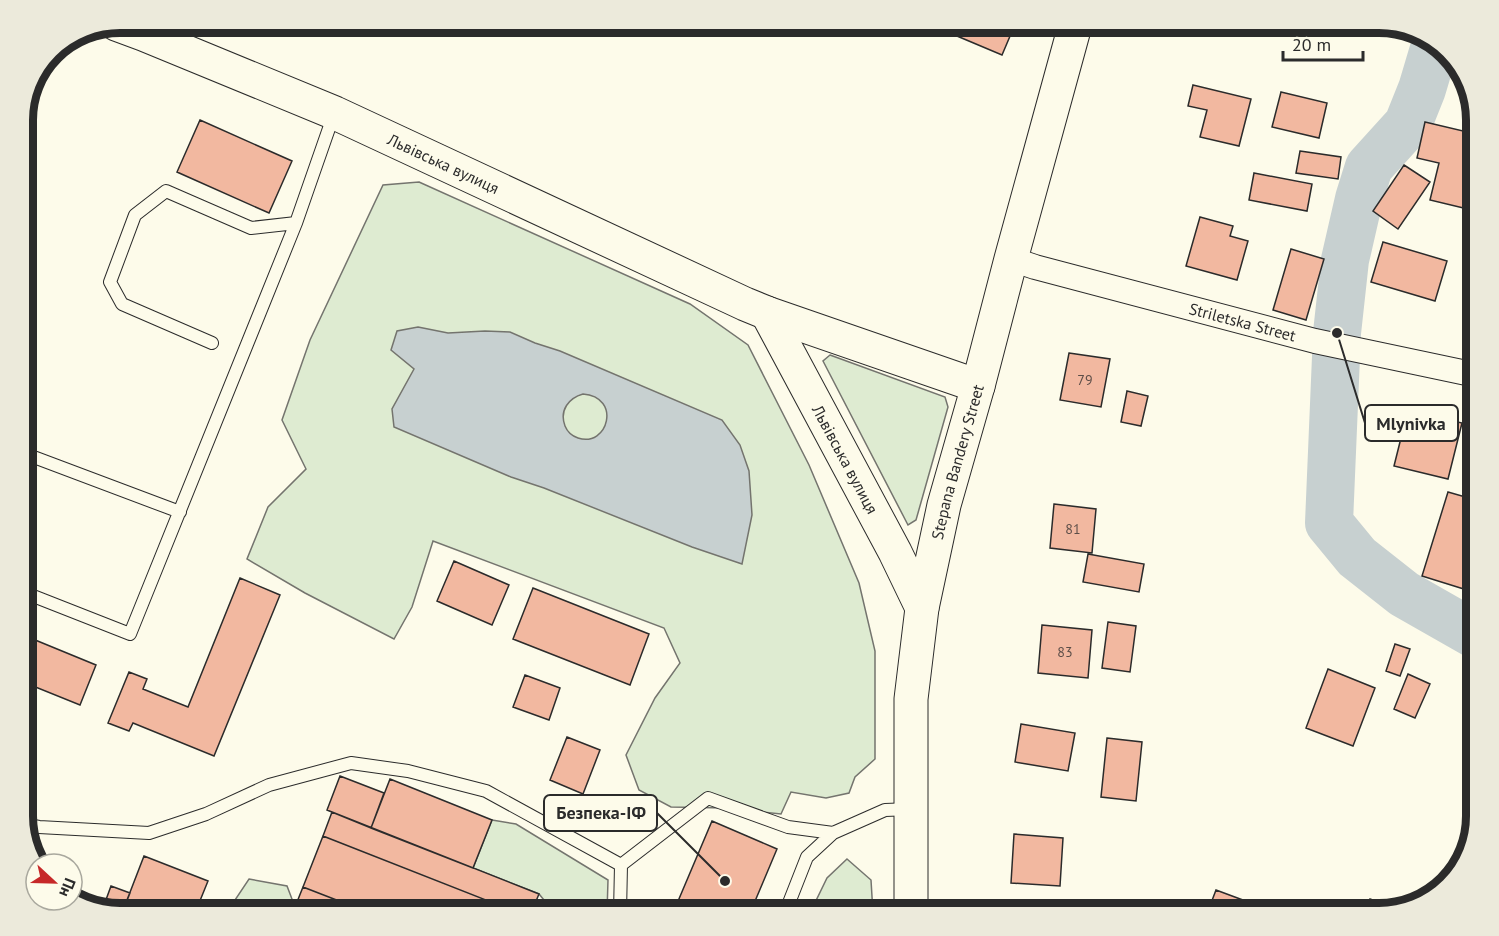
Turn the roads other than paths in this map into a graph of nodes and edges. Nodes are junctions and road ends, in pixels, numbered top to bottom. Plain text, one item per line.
1 (149, 33) edge
2 (1073, 33) edge
3 (335, 113) junction
4 (296, 224) junction
5 (1011, 259) junction
6 (767, 313) junction
7 (212, 343) dead end
8 (1466, 373) edge
9 (978, 386) junction
10 (33, 457) edge
11 (180, 512) junction
12 (33, 596) edge
13 (922, 608) junction
14 (911, 809) junction
15 (34, 826) edge
16 (833, 833) junction
17 (621, 865) junction
18 (620, 903) edge
19 (789, 903) edge
20 (911, 903) edge

1 - 3 street, Львівська вулиця
2 - 5 street, Stepana Bandery Street
3 - 4 lane
3 - 6 street, Львівська вулиця
4 - 7 lane
4 - 11 lane
5 - 8 street, Striletska Street
5 - 9 street, Stepana Bandery Street
6 - 9 street, Львівська вулиця
6 - 13 street, Львівська вулиця
9 - 13 street, Stepana Bandery Street
10 - 11 lane
11 - 12 lane
13 - 14 street, Stepana Bandery Street
14 - 16 lane
14 - 20 street, Stepana Bandery Street
15 - 17 lane
16 - 17 lane
16 - 19 lane
17 - 18 lane

